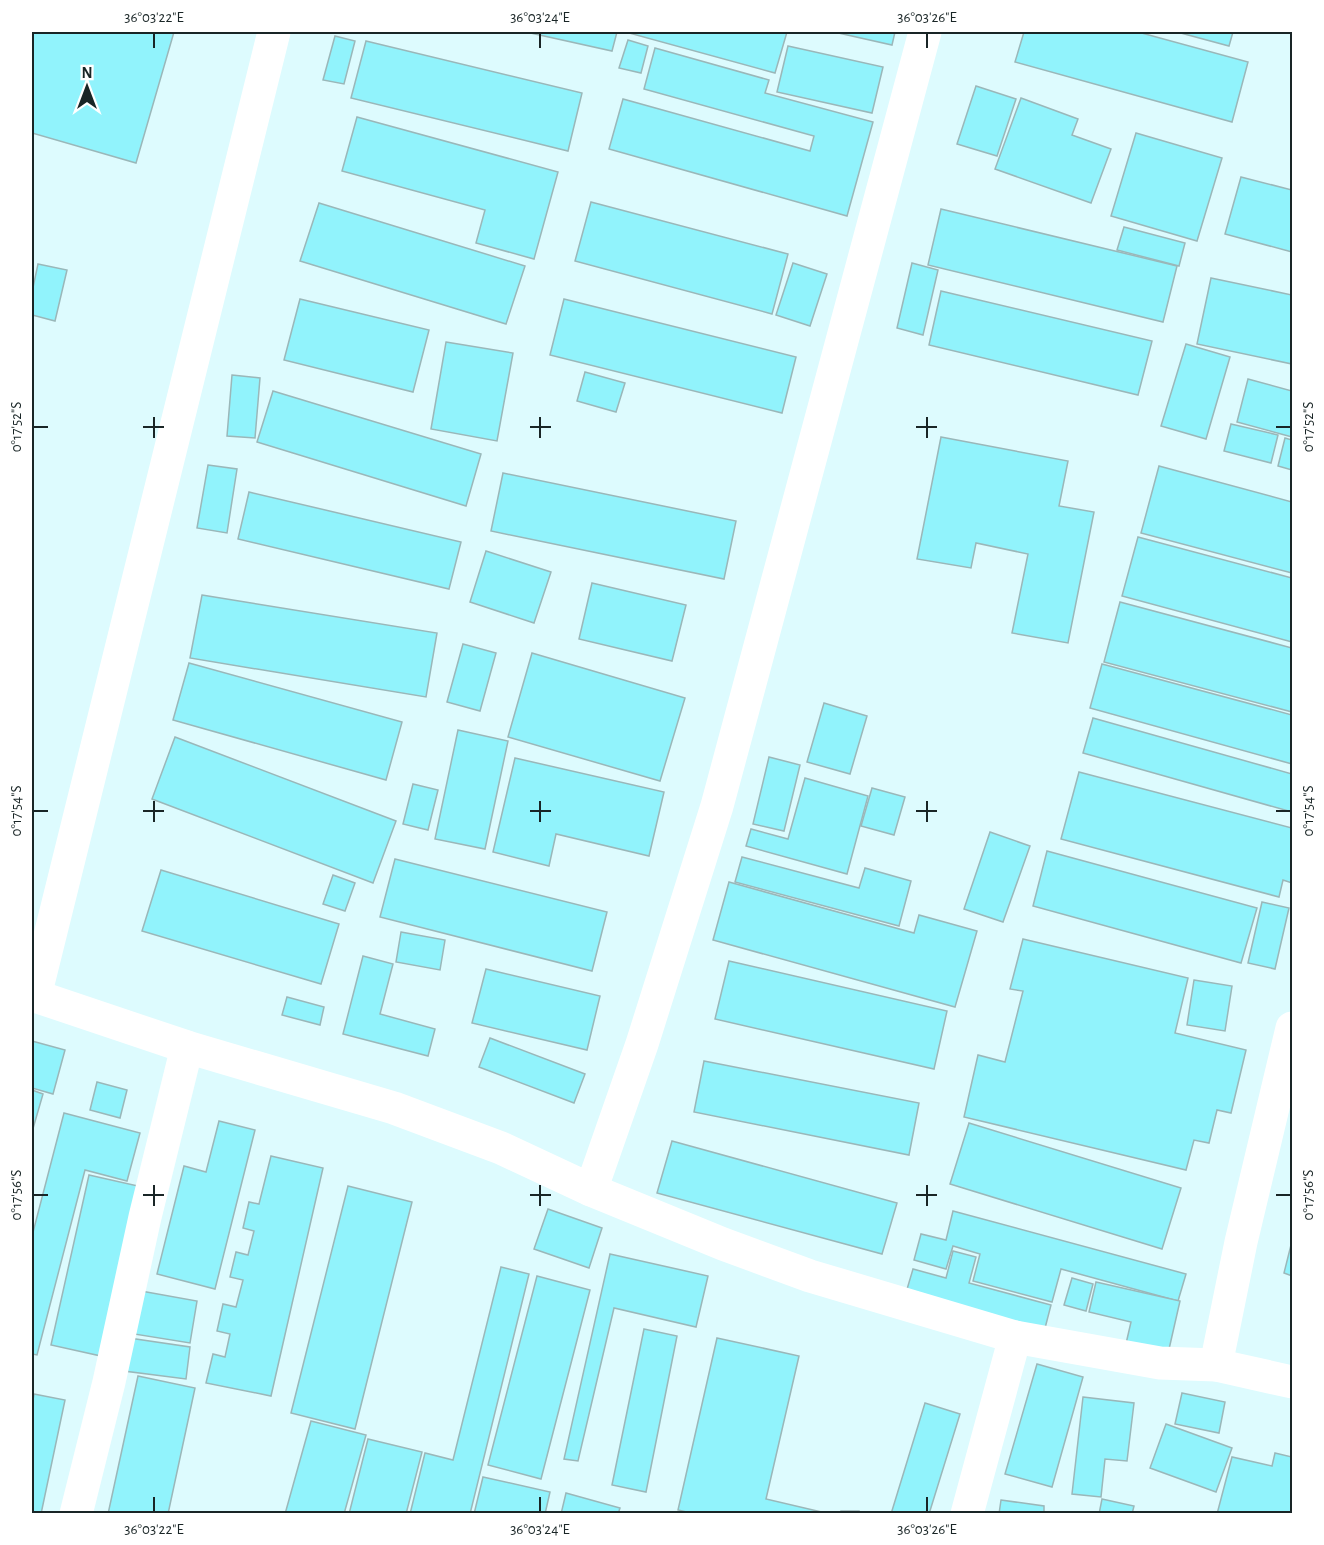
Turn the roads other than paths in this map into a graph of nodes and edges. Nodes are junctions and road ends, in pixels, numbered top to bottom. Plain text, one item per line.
1 (274, 32) edge
2 (925, 32) edge
3 (33, 996) edge
4 (1293, 1028) edge
5 (187, 1047) junction
6 (591, 1190) junction
7 (1015, 1337) junction
8 (1216, 1365) junction
9 (1293, 1382) edge
10 (76, 1514) edge
11 (967, 1514) edge

1 - 3 street
2 - 6 street
3 - 5 street
4 - 8 street
5 - 6 street
5 - 10 street
6 - 7 street
7 - 8 street
7 - 11 street
8 - 9 street

